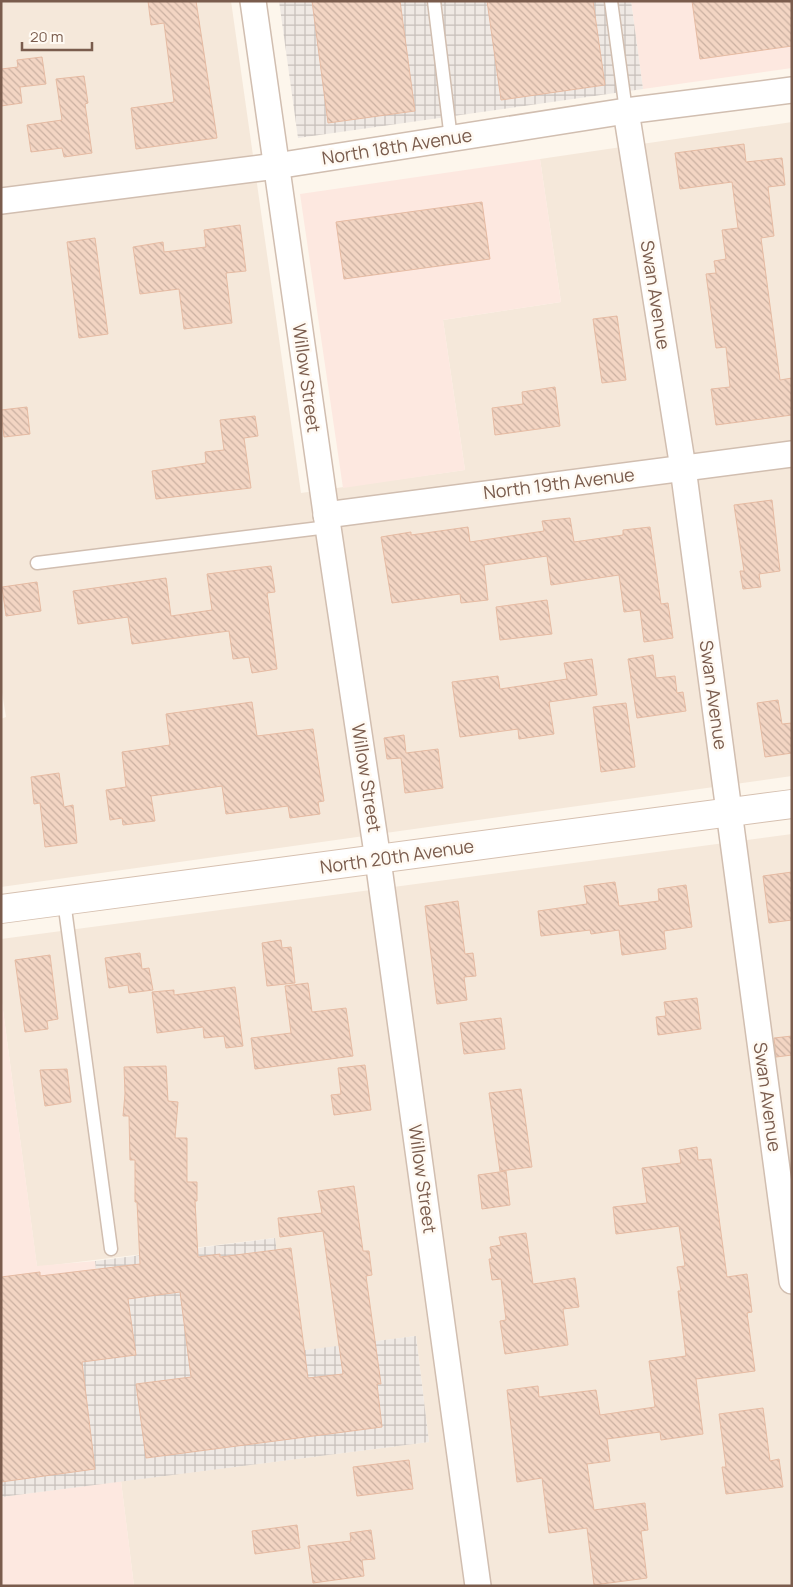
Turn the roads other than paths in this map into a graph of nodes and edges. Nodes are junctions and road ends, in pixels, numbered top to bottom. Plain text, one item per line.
1 (253, 1) edge
2 (434, 1) edge
3 (611, 1) edge
4 (792, 90) edge
5 (626, 111) junction
6 (451, 139) junction
7 (276, 166) junction
8 (1, 201) edge
9 (792, 454) edge
10 (683, 468) junction
11 (327, 521) junction
12 (37, 563) dead end
13 (792, 804) edge
14 (729, 812) junction
15 (378, 860) junction
16 (64, 901) junction
17 (1, 909) edge
18 (111, 1248) dead end
19 (792, 1281) edge
20 (478, 1586) edge

1 - 7 street, Willow Street
2 - 6 lane
3 - 5 lane
4 - 5 street, North 18th Avenue
5 - 6 street, North 18th Avenue
5 - 10 street, Swan Avenue
6 - 7 street, North 18th Avenue
7 - 8 street, North 18th Avenue
7 - 11 street, Willow Street
9 - 10 street, North 19th Avenue
10 - 11 street, North 19th Avenue
10 - 14 street, Swan Avenue
11 - 12 lane
11 - 15 street, Willow Street
13 - 14 street, North 20th Avenue
14 - 15 street, North 20th Avenue
14 - 19 street, Swan Avenue
15 - 16 street, North 20th Avenue
15 - 20 street, Willow Street
16 - 17 street, North 20th Avenue
16 - 18 lane

